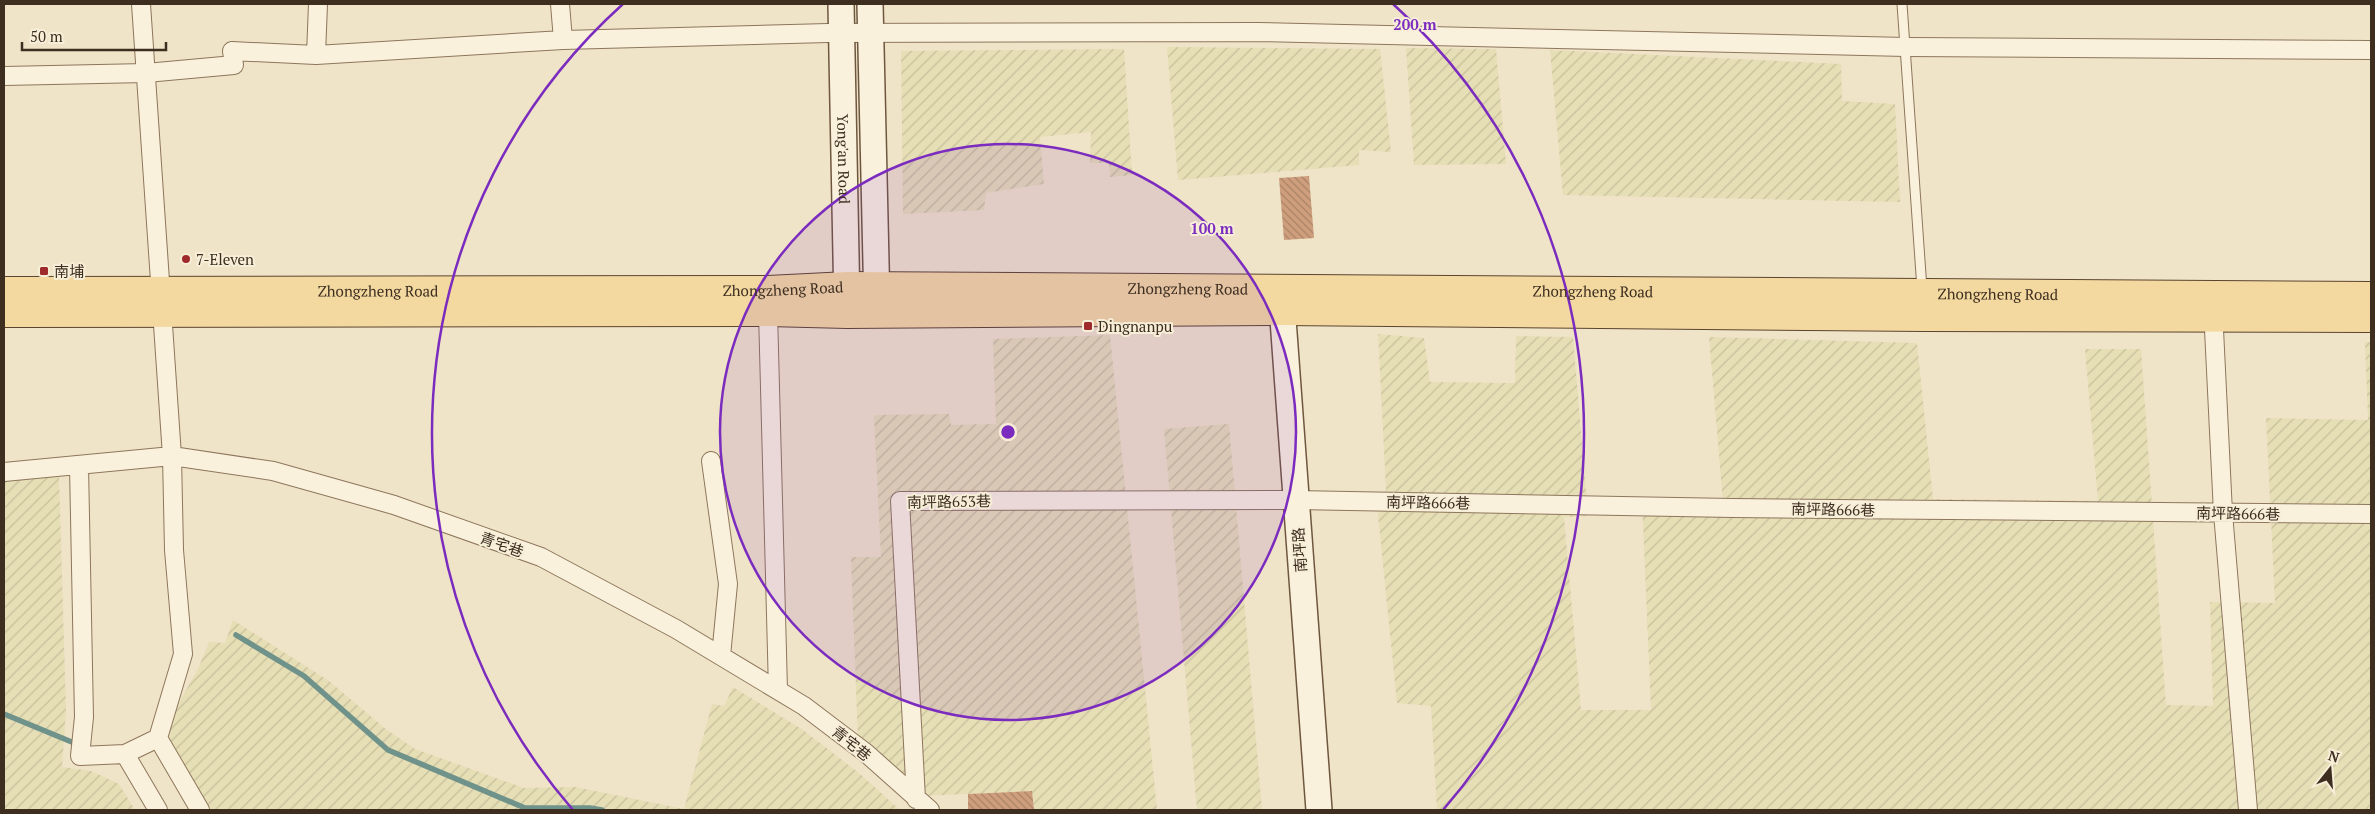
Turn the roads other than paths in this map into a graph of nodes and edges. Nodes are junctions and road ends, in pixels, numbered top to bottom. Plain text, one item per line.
1 (141, 4) edge
2 (318, 4) edge
3 (560, 4) edge
4 (841, 4) edge
5 (870, 4) edge
6 (1902, 4) edge
7 (841, 33) junction
8 (870, 34) junction
9 (563, 40) junction
10 (1906, 47) junction
11 (2371, 50) edge
12 (316, 55) junction
13 (146, 73) junction
14 (4, 76) edge
15 (4, 291) edge
16 (867, 295) junction
17 (2371, 296) edge
18 (1281, 300) junction
19 (162, 302) junction
20 (1923, 306) junction
21 (2212, 306) junction
22 (768, 312) junction
23 (4, 313) edge
24 (2371, 318) edge
25 (172, 456) junction
26 (711, 461) dead end
27 (79, 466) junction
28 (4, 472) edge
29 (1295, 500) junction
30 (2223, 513) junction
31 (2371, 514) edge
32 (721, 656) junction
33 (778, 690) junction
34 (158, 738) junction
35 (125, 754) junction
36 (923, 805) edge
37 (158, 810) edge
38 (200, 810) edge
39 (1319, 810) edge
40 (2248, 810) edge

1 - 13 street
2 - 12 street
3 - 9 street
4 - 7 street, Yong'an Road
5 - 8 street, Yong'an Road
6 - 10 lane
7 - 8 street
7 - 9 street
7 - 16 street, Yong'an Road
8 - 10 street
8 - 16 street, Yong'an Road
9 - 12 street
10 - 11 street
10 - 20 lane
12 - 13 street
13 - 14 street
13 - 19 street
15 - 19 main road, Zhongzheng Road
16 - 18 main road, Zhongzheng Road
16 - 19 main road, Zhongzheng Road
16 - 22 main road, Zhongzheng Road
17 - 21 main road, Zhongzheng Road
18 - 20 main road, Zhongzheng Road
18 - 29 street, 南坪路
19 - 22 main road, Zhongzheng Road
19 - 23 main road, Zhongzheng Road
19 - 25 street
20 - 21 main road, Zhongzheng Road
21 - 24 main road, Zhongzheng Road
21 - 30 street
22 - 33 street
25 - 27 street, 青宅巷
25 - 32 street, 青宅巷
25 - 34 street
26 - 32 street
27 - 28 street, 青宅巷
27 - 35 street
29 - 30 street, 南坪路666巷
29 - 36 street, 南坪路653巷
29 - 39 street, 南坪路
30 - 31 street, 南坪路666巷
30 - 40 street
32 - 33 street, 青宅巷
33 - 36 street, 青宅巷
34 - 35 street
34 - 38 street
35 - 37 street

